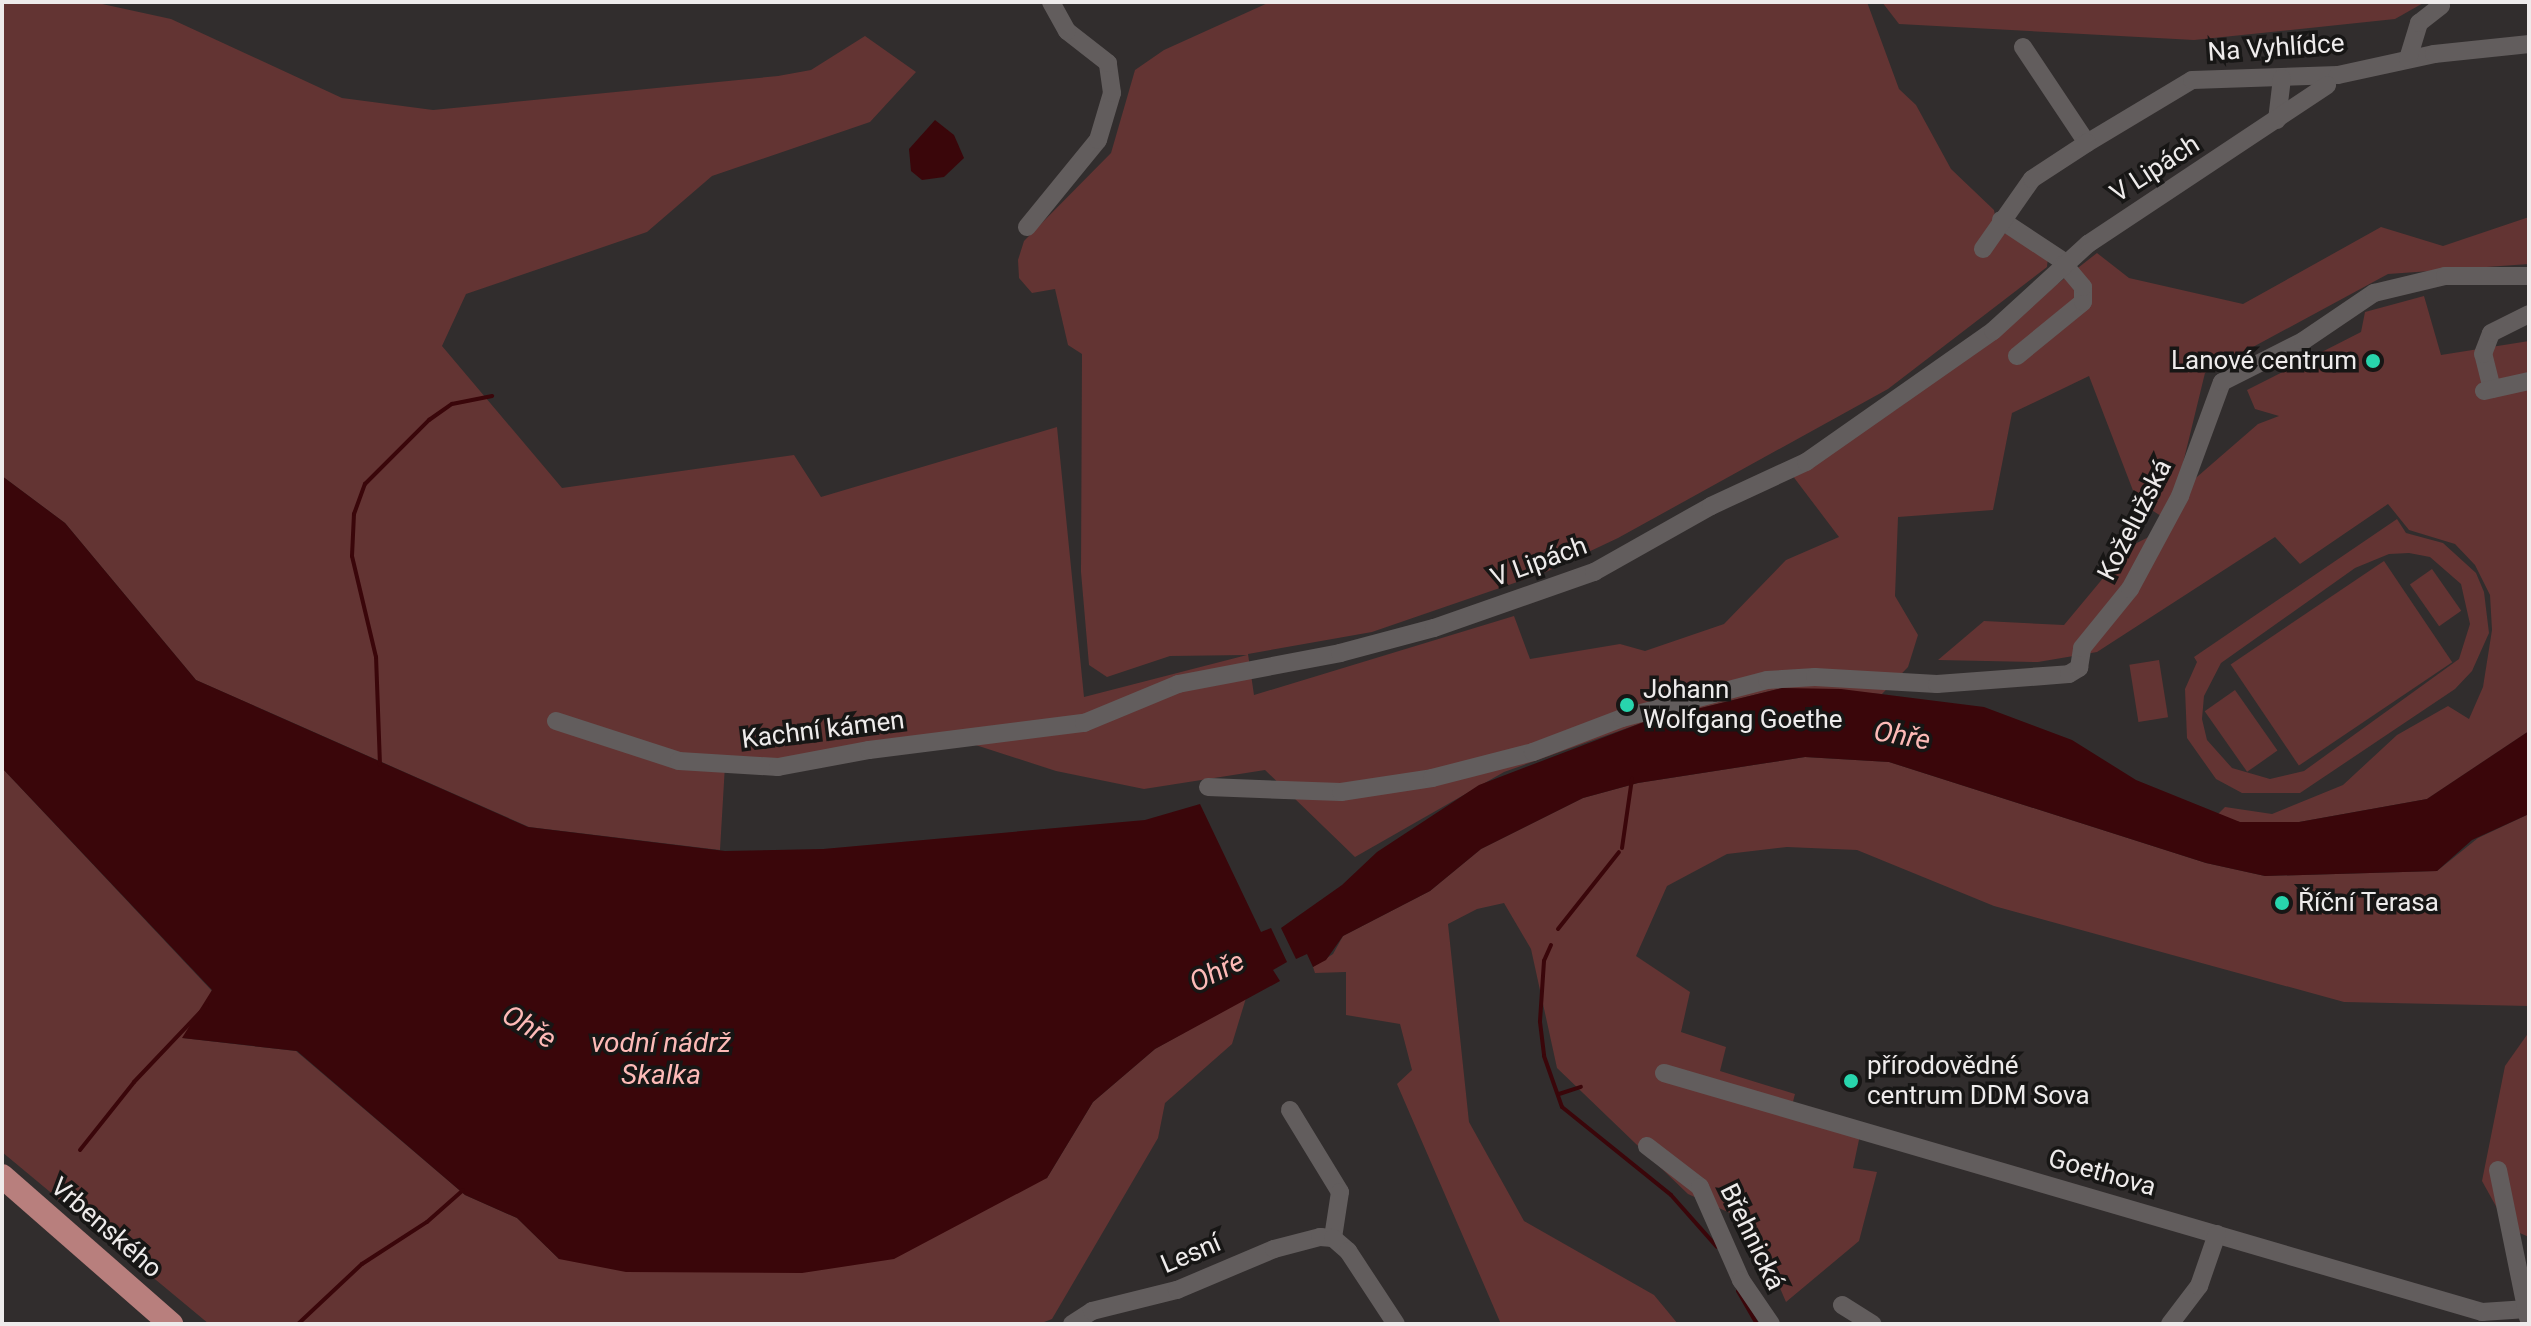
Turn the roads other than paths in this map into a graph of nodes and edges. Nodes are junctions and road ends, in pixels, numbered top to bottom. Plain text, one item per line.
1 (1051, 2) edge
2 (2441, 6) dead end
3 (2529, 31) edge
4 (2529, 44) edge
5 (2023, 47) dead end
6 (2434, 54) junction
7 (2408, 59) junction
8 (2282, 78) junction
9 (2327, 85) dead end
10 (2277, 120) junction
11 (2087, 143) junction
12 (2001, 220) junction
13 (1027, 227) dead end
14 (1983, 249) dead end
15 (2065, 264) junction
16 (2529, 276) edge
17 (2529, 314) edge
18 (2017, 356) dead end
19 (2529, 381) edge
20 (556, 721) dead end
21 (958, 741) joint
22 (1208, 787) dead end
23 (1664, 1073) dead end
24 (1290, 1110) dead end
25 (1647, 1146) dead end
26 (2498, 1170) dead end
27 (2, 1176) edge
28 (2217, 1234) junction
29 (1333, 1238) junction
30 (2523, 1258) edge
31 (1842, 1305) dead end
32 (2528, 1315) edge
33 (171, 1324) edge
34 (1072, 1324) edge
35 (1396, 1324) edge
36 (1771, 1324) edge
37 (1872, 1324) edge
38 (2170, 1324) edge

1 - 13 street
2 - 7 street
3 - 6 street, Na Vyhlídce
4 - 6 street, Na Vyhlídce
5 - 11 street
6 - 7 street, Na Vyhlídce
7 - 8 street, Na Vyhlídce
8 - 10 street
8 - 11 street, Na Vyhlídce
9 - 10 street, V Lipách
10 - 15 street, V Lipách
11 - 12 street, Na Vyhlídce
12 - 14 street, Na Vyhlídce
12 - 15 street
15 - 18 street
15 - 21 street, V Lipách
16 - 22 street, Koželužská
17 - 19 street
20 - 21 street, Kachní kámen
23 - 28 street, Goethova
24 - 29 street
25 - 36 street, Břehnická
26 - 30 street
27 - 33 main road, Vrbenského
28 - 32 street, Goethova
28 - 38 street
29 - 34 street, Lesní
29 - 35 street
30 - 32 street
31 - 37 street

